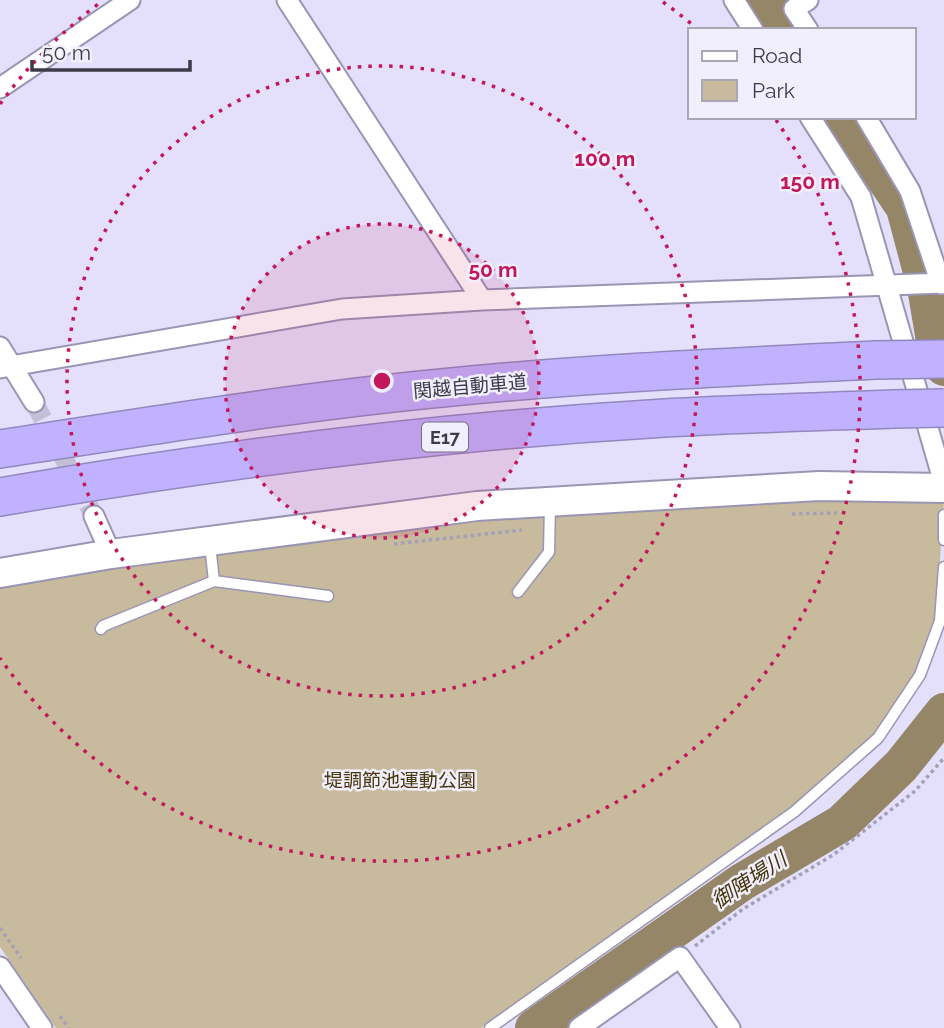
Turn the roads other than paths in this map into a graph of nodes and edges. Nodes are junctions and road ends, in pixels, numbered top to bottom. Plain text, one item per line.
1 (130, 0) edge
2 (287, 0) edge
3 (734, 0) edge
4 (808, 0) edge
5 (752, 28) edge
6 (807, 28) edge
7 (0, 88) edge
8 (811, 119) edge
9 (867, 119) edge
10 (943, 284) edge
11 (886, 285) junction
12 (482, 300) junction
13 (0, 346) edge
14 (944, 359) edge
15 (6, 367) edge
16 (34, 402) tunnel mouth
17 (944, 408) edge
18 (0, 449) edge
19 (944, 485) edge
20 (0, 497) edge
21 (550, 514) junction
22 (944, 514) edge
23 (94, 516) tunnel mouth
24 (944, 540) edge
25 (209, 541) junction
26 (111, 554) junction
27 (944, 567) edge
28 (0, 573) edge
29 (214, 581) junction
30 (518, 592) dead end
31 (328, 596) dead end
32 (101, 629) dead end
33 (0, 967) edge
34 (42, 1028) edge
35 (490, 1028) edge
36 (579, 1028) edge
37 (730, 1028) edge

1 - 7 street
2 - 12 street
3 - 5 street
4 - 6 street
8 - 11 street
9 - 10 street
10 - 11 street
11 - 12 street
11 - 19 street
12 - 15 street
13 - 15 street
14 - 18 highway, 関越自動車道, bridge
15 - 16 street
17 - 20 highway, E17, bridge
19 - 21 street
21 - 25 street
21 - 30 lane
22 - 24 lane
23 - 26 street
25 - 26 street
25 - 29 lane
26 - 28 street
27 - 35 lane
29 - 31 lane
29 - 32 lane
33 - 34 street
36 - 37 street

